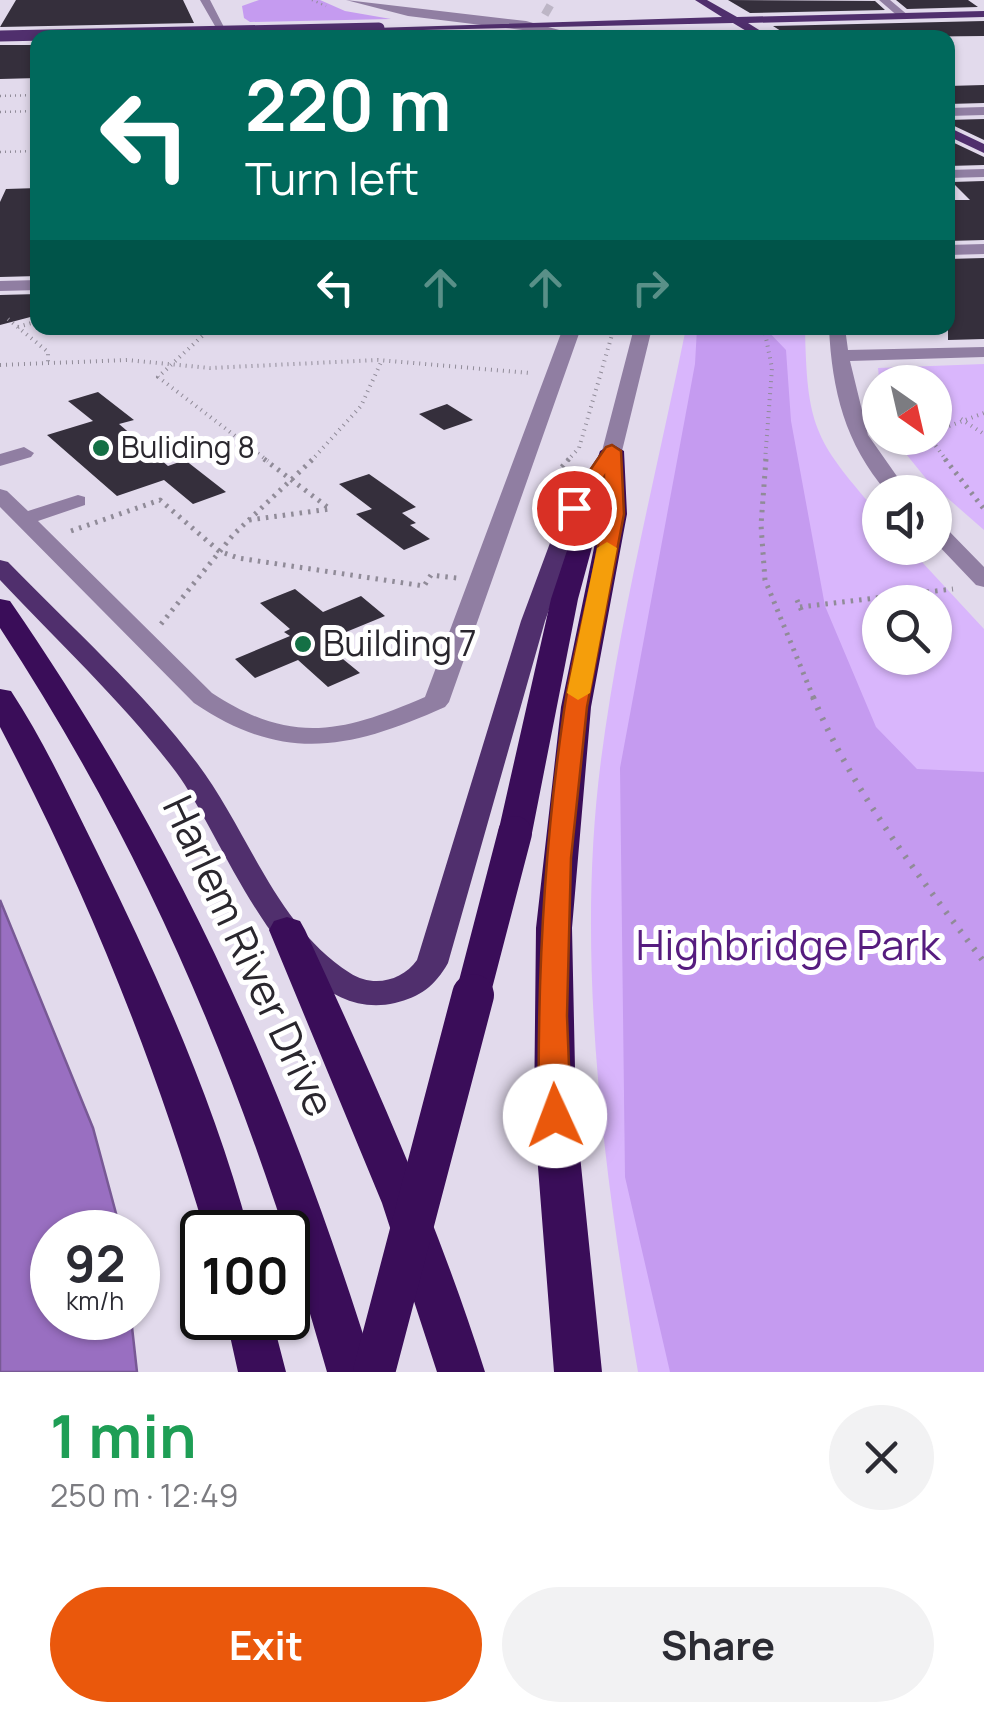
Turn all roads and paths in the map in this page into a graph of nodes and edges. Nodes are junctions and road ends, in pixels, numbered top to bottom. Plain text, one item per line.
1 (205, 0) edge
2 (312, 0) edge
3 (351, 0) edge
4 (700, 0) edge
5 (884, 0) edge
6 (911, 0) edge
7 (324, 6) dead end
8 (403, 8) edge
9 (984, 14) edge
10 (502, 15) junction
11 (547, 15) junction
12 (929, 15) junction
13 (904, 16) junction
14 (732, 20) junction
15 (407, 27) junction
16 (373, 28) junction
17 (223, 30) edge
18 (280, 30) edge
19 (298, 30) edge
20 (514, 30) edge
21 (571, 30) edge
22 (751, 30) edge
23 (30, 35) edge
24 (0, 36) edge
25 (30, 36) edge
26 (30, 95) edge
27 (0, 96) edge
28 (30, 111) edge
29 (984, 111) edge
30 (0, 112) edge
31 (955, 112) edge
32 (955, 135) edge
33 (984, 150) edge
34 (30, 151) edge
35 (0, 152) edge
36 (984, 172) edge
37 (955, 174) edge
38 (984, 249) edge
39 (955, 250) edge
40 (30, 284) edge
41 (0, 286) edge
42 (8, 319) dead end
43 (30, 323) edge
44 (18, 327) junction
45 (206, 335) edge
46 (570, 335) edge
47 (612, 335) edge
48 (641, 335) edge
49 (765, 335) edge
50 (838, 335) edge
51 (984, 352) edge
52 (840, 356) junction
53 (382, 360) junction
54 (48, 363) junction
55 (0, 365) edge
56 (168, 366) junction
57 (555, 376) junction
58 (984, 413) edge
59 (961, 418) junction
60 (984, 434) edge
61 (612, 451) junction
62 (24, 453) dead end
63 (0, 460) edge
64 (560, 469) dead end
65 (881, 475) edge
66 (292, 479) junction
67 (0, 495) edge
68 (78, 501) dead end
69 (984, 509) edge
70 (24, 519) junction
71 (246, 521) junction
72 (44, 540) junction
73 (952, 547) edge
74 (218, 550) junction
75 (0, 567) edge
76 (984, 580) edge
77 (480, 581) junction
78 (953, 589) dead end
79 (0, 607) edge
80 (800, 607) dead end
81 (147, 643) junction
82 (0, 698) edge
83 (287, 930) junction
84 (984, 962) edge
85 (219, 1210) edge
86 (254, 1340) edge
87 (262, 1372) edge
88 (351, 1372) edge
89 (374, 1372) edge
90 (461, 1372) edge
91 (578, 1372) edge

1 - 17 street
2 - 7 path
3 - 8 street
4 - 14 main road
5 - 13 street
6 - 12 street
8 - 10 street
8 - 15 main road
9 - 12 main road
10 - 11 main road
10 - 15 main road
10 - 20 street
11 - 14 main road
11 - 21 street
12 - 13 main road
13 - 14 main road
14 - 22 main road
15 - 16 main road
16 - 18 main road, bridge
16 - 19 street
23 - 24 main road, bridge
24 - 25 street
26 - 27 path
28 - 30 path
29 - 31 street
32 - 33 main road
34 - 35 path
36 - 37 street
38 - 39 street
40 - 41 street
42 - 44 path
43 - 44 path
44 - 54 path
45 - 56 path
46 - 57 street
47 - 64 path
48 - 61 street
49 - 84 path
50 - 52 street
51 - 52 street
52 - 65 street
53 - 56 path
53 - 57 path
53 - 66 path
54 - 55 path
54 - 56 path
56 - 66 path
57 - 77 street
58 - 59 path
59 - 60 path
59 - 69 path
61 - 83 main road, Harlem River Drive
61 - 89 highway, bridge
61 - 91 highway
62 - 63 street
66 - 71 path
66 - 71 path
67 - 70 street
68 - 70 street
70 - 72 street
71 - 74 path
72 - 74 path
72 - 81 street
73 - 76 street
74 - 77 path
74 - 81 path
75 - 83 main road, Harlem River Drive
77 - 81 street
78 - 80 path
79 - 88 highway, Harlem River Drive
82 - 85 highway
83 - 90 highway
86 - 87 highway

